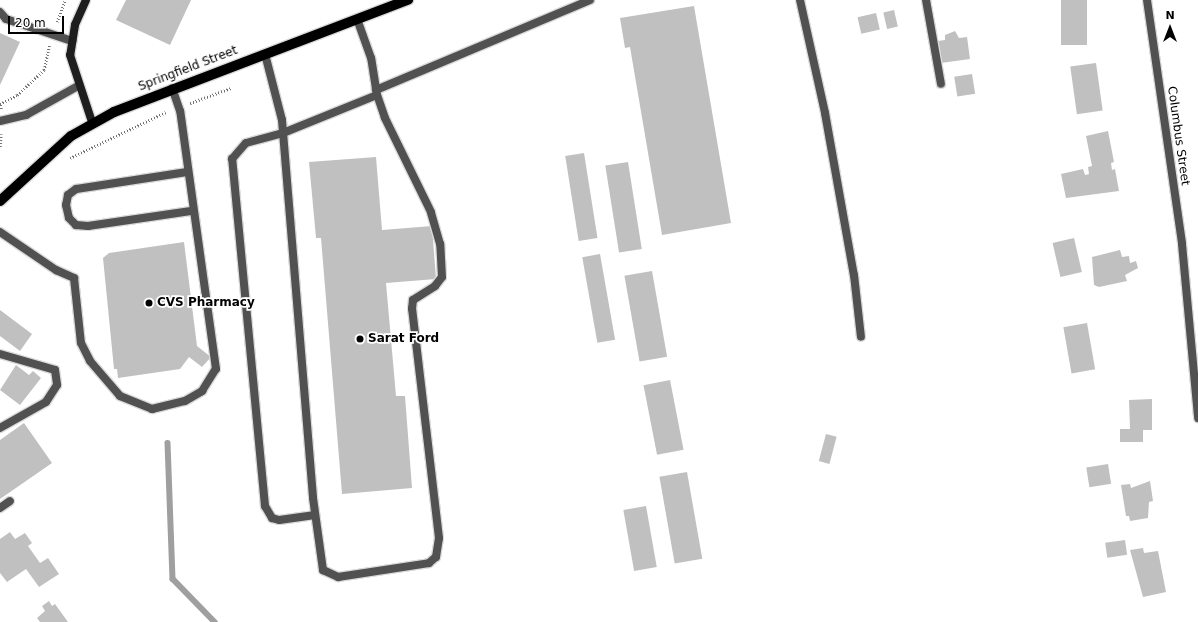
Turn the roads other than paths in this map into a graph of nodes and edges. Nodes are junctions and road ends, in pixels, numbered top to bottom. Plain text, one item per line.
1 (86, 0) edge
2 (408, 0) edge
3 (590, 0) edge
4 (800, 0) edge
5 (926, 0) edge
6 (1147, 0) edge
7 (0, 12) edge
8 (357, 19) junction
9 (72, 41) junction
10 (265, 54) junction
11 (941, 84) dead end
12 (78, 86) junction
13 (172, 88) junction
14 (376, 92) junction
15 (0, 121) edge
16 (92, 122) junction
17 (283, 133) junction
18 (187, 172) junction
19 (0, 201) edge
20 (192, 213) junction
21 (0, 232) edge
22 (861, 337) dead end
23 (0, 354) edge
24 (1198, 418) edge
25 (1, 427) edge
26 (10, 501) dead end
27 (0, 508) edge
28 (315, 515) junction

1 - 9 main road
2 - 8 main road, Springfield Street
3 - 14 street
4 - 22 street
5 - 11 street
6 - 24 street, Columbus Street
7 - 9 street
8 - 10 main road, Springfield Street
8 - 14 street
9 - 12 main road
10 - 13 main road, Springfield Street
10 - 17 street
12 - 15 street
12 - 16 main road
13 - 16 main road, Springfield Street
13 - 18 street
14 - 17 street
14 - 28 street
16 - 19 main road, Springfield Street
17 - 28 street
17 - 28 street
18 - 20 street
18 - 20 street
20 - 21 street
23 - 25 street
26 - 27 street

